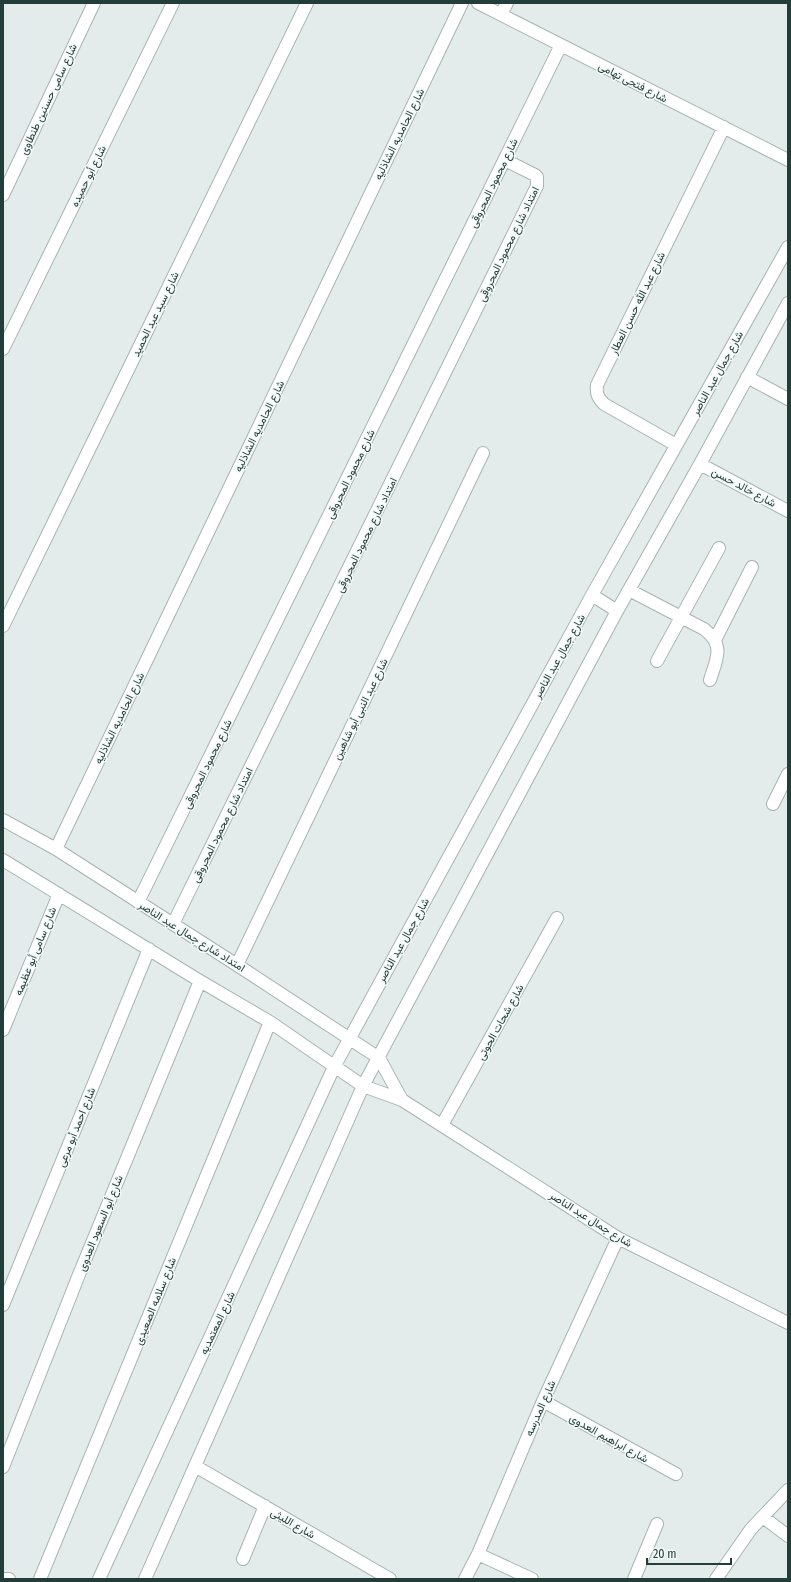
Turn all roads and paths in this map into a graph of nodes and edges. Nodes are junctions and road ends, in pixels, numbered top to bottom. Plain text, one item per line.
1 (94, 3) edge
2 (173, 3) edge
3 (307, 3) edge
4 (462, 3) edge
5 (478, 3) edge
6 (507, 3) edge
7 (501, 14) junction
8 (561, 45) junction
9 (724, 127) junction
10 (505, 160) junction
11 (788, 160) edge
12 (3, 195) edge
13 (788, 247) edge
14 (788, 302) edge
15 (3, 349) edge
16 (747, 377) junction
17 (788, 400) edge
18 (676, 445) junction
19 (484, 453) dead end
20 (700, 464) junction
21 (788, 511) edge
22 (719, 548) dead end
23 (752, 567) dead end
24 (629, 590) junction
25 (592, 595) junction
26 (617, 611) junction
27 (681, 617) junction
28 (3, 626) edge
29 (715, 640) junction
30 (657, 662) dead end
31 (710, 680) dead end
32 (788, 774) edge
33 (773, 804) dead end
34 (3, 820) edge
35 (56, 849) junction
36 (4, 864) edge
37 (59, 894) junction
38 (138, 902) junction
39 (557, 918) dead end
40 (173, 924) junction
41 (149, 949) junction
42 (237, 965) junction
43 (200, 981) junction
44 (270, 1022) junction
45 (3, 1030) edge
46 (350, 1039) junction
47 (379, 1058) junction
48 (334, 1067) junction
49 (363, 1086) junction
50 (402, 1100) junction
51 (442, 1125) junction
52 (618, 1238) junction
53 (3, 1305) edge
54 (788, 1323) edge
55 (543, 1401) junction
56 (195, 1466) junction
57 (3, 1467) edge
58 (676, 1474) dead end
59 (788, 1490) edge
60 (265, 1506) junction
61 (763, 1517) junction
62 (657, 1524) dead end
63 (788, 1536) edge
64 (478, 1554) junction
65 (243, 1559) dead end
66 (3, 1579) edge
67 (9, 1579) edge
68 (40, 1579) edge
69 (100, 1579) edge
70 (145, 1579) edge
71 (390, 1579) edge
72 (465, 1579) edge
73 (532, 1579) edge
74 (634, 1579) edge
75 (716, 1579) edge

1 - 12 street, شارع سامى حسنين طنطاوى
2 - 15 street, شارع أبو حميده
3 - 28 street, شارع سيد عبد الحميد
4 - 35 street, شارع الحامديه الشاذليه
5 - 7 street, شارع فتحى تهامى
6 - 7 street
7 - 8 street, شارع فتحى تهامى
8 - 9 street, شارع فتحى تهامى
8 - 10 street, شارع محمود المحروقى
9 - 11 street, شارع فتحى تهامى
9 - 18 street, شارع عبد الله حسن العطار
10 - 38 street, شارع محمود المحروقى
10 - 40 street, امتداد شارع محمود المحروقى
13 - 18 street, شارع جمال عبد الناصر
14 - 16 street
16 - 17 street
16 - 20 street
18 - 25 street, شارع جمال عبد الناصر
19 - 42 street, شارع عبد النبى أبو شاهين
20 - 21 street, شارع خالد حسن
20 - 24 street
22 - 27 street
23 - 29 street
24 - 26 street
24 - 27 street
25 - 26 street
25 - 46 street, شارع جمال عبد الناصر
26 - 47 street
27 - 29 street
27 - 30 street
29 - 31 street
32 - 33 street
34 - 35 street, امتداد شارع جمال عبد الناصر
35 - 38 street, امتداد شارع جمال عبد الناصر
36 - 37 street
37 - 41 street
37 - 45 street, شارع سامى أبو عظيمه
38 - 40 street, امتداد شارع جمال عبد الناصر
39 - 51 street, شارع شحات الحوتى
40 - 42 street, امتداد شارع جمال عبد الناصر
41 - 43 street
41 - 53 street, شارع احمد أبو مرعى
42 - 46 street, امتداد شارع جمال عبد الناصر
43 - 44 street
43 - 57 street, شارع أبو السعود العدوى
44 - 48 street
44 - 68 street, شارع سلامه الصعيدى
46 - 47 street, امتداد شارع جمال عبد الناصر
46 - 48 street, شارع جمال عبد الناصر
47 - 49 street
47 - 50 street, شارع جمال عبد الناصر
48 - 49 street
48 - 69 street, شارع المعتمديه
49 - 50 street, شارع جمال عبد الناصر
49 - 56 street
50 - 51 street, شارع جمال عبد الناصر
51 - 52 street, شارع جمال عبد الناصر
52 - 54 street, شارع جمال عبد الناصر
52 - 55 street, شارع المدرسه
55 - 58 street, شارع ابراهيم العدوى
55 - 64 street, شارع المدرسه
56 - 60 street, شارع الليثى
56 - 70 street
59 - 61 street
60 - 65 street
60 - 71 street, شارع الليثى
61 - 63 street
61 - 75 street
62 - 74 street
64 - 72 street, شارع المدرسه
64 - 73 street
66 - 67 street

